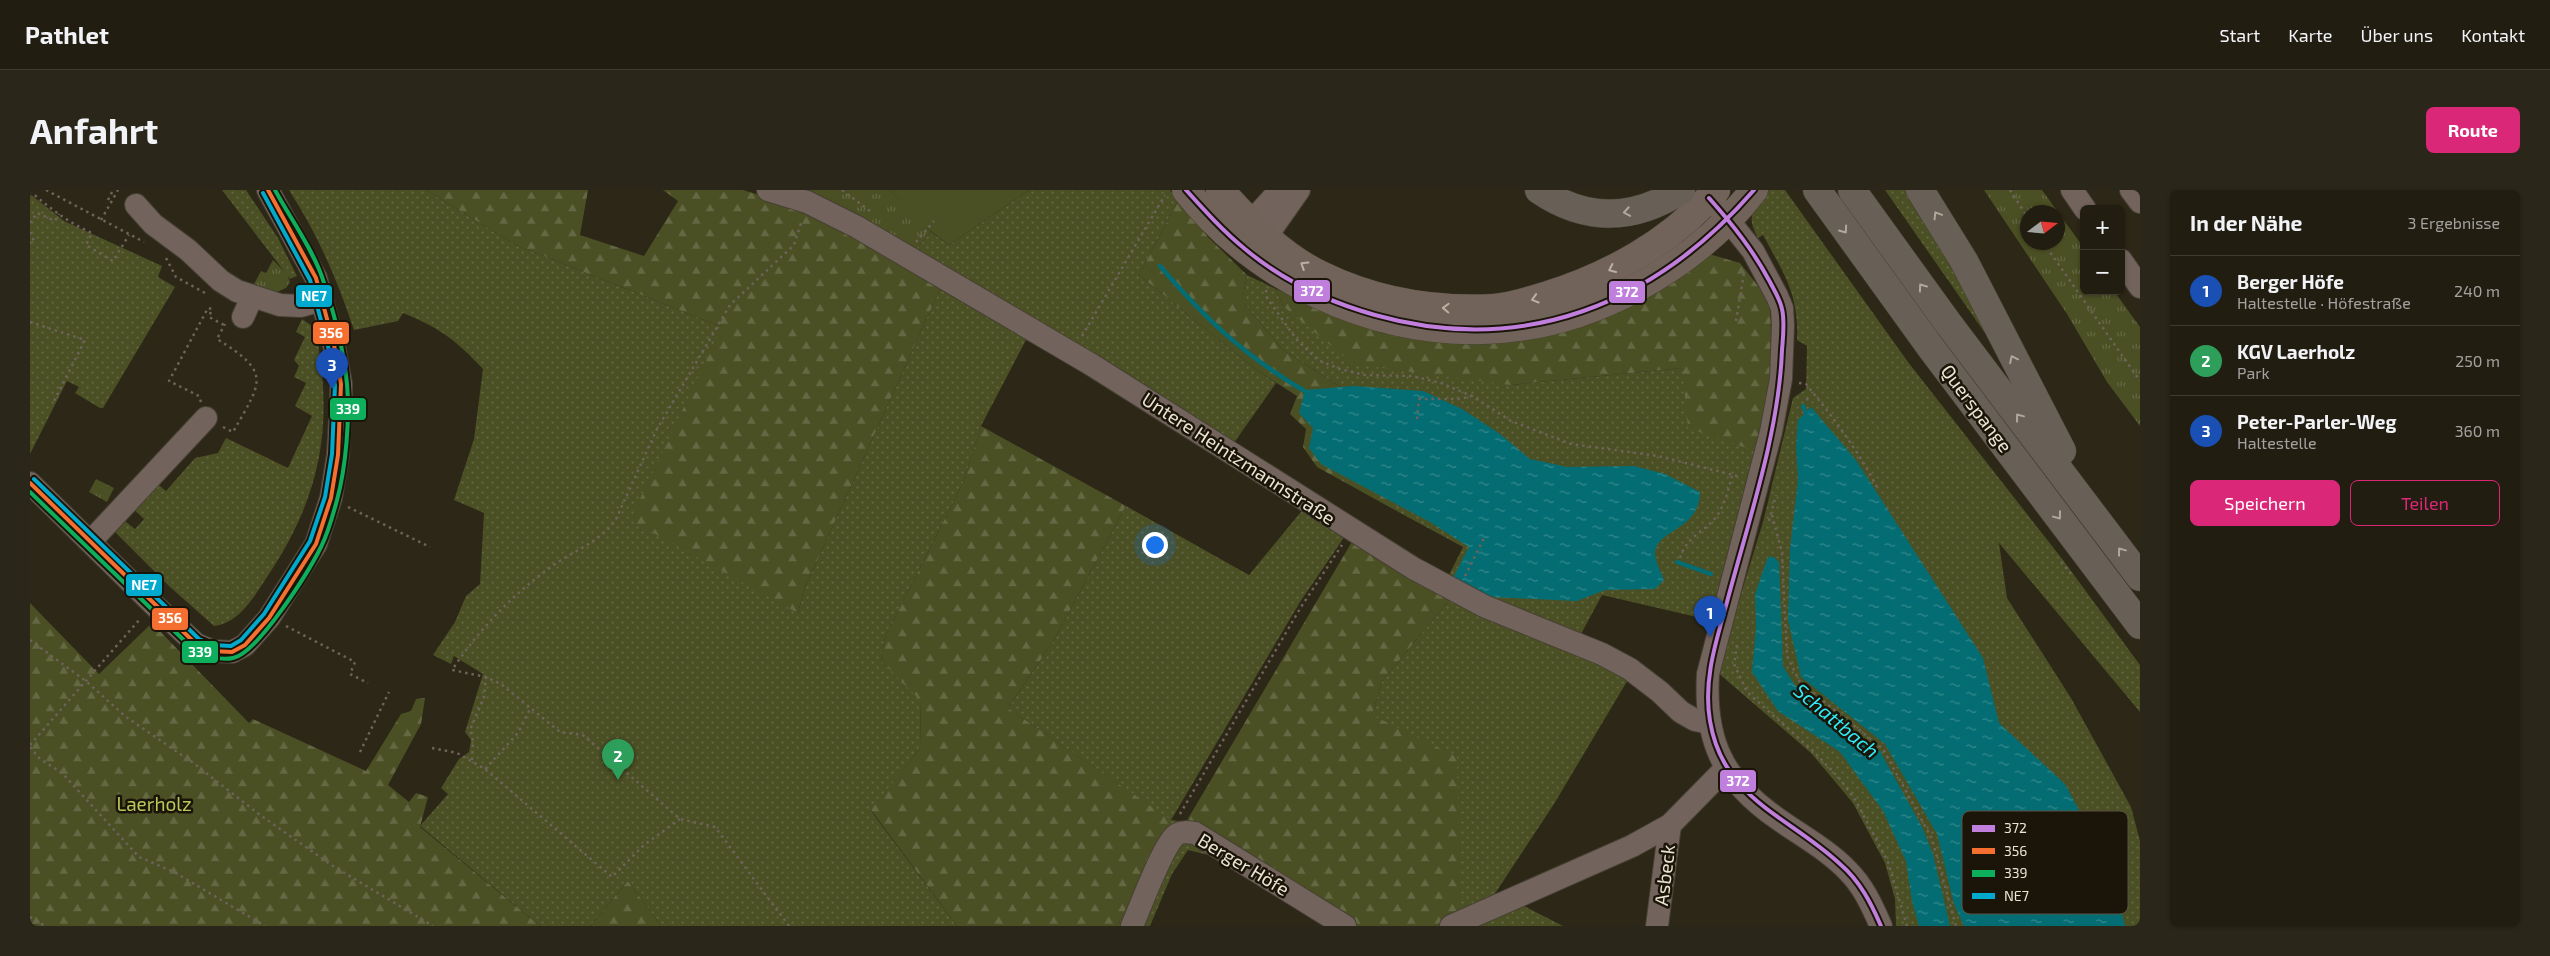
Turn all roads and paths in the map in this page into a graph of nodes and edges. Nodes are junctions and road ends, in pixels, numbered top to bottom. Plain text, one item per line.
1 (46, 190) edge
2 (113, 190) edge
3 (118, 190) edge
4 (268, 190) edge
5 (768, 190) edge
6 (1169, 190) edge
7 (1186, 190) edge
8 (1220, 190) edge
9 (1280, 190) edge
10 (1299, 190) edge
11 (1539, 190) edge
12 (1681, 190) edge
13 (1754, 190) edge
14 (1816, 190) edge
15 (1852, 190) edge
16 (1920, 190) edge
17 (2010, 190) edge
18 (2072, 190) edge
19 (2131, 190) edge
20 (30, 191) edge
21 (1713, 194) edge
22 (108, 200) dead end
23 (807, 202) junction
24 (2140, 202) edge
25 (136, 205) dead end
26 (2082, 205) edge
27 (2020, 206) edge
28 (59, 214) junction
29 (1728, 218) junction
30 (101, 220) junction
31 (934, 221) dead end
32 (30, 223) edge
33 (30, 232) edge
34 (129, 235) junction
35 (1253, 236) junction
36 (30, 242) edge
37 (146, 244) dead end
38 (924, 246) dead end
39 (910, 249) junction
40 (2049, 250) edge
41 (162, 252) dead end
42 (1758, 260) junction
43 (2125, 266) edge
44 (1274, 269) junction
45 (2140, 287) edge
46 (207, 295) dead end
47 (322, 300) junction
48 (238, 315) junction
49 (1736, 321) dead end
50 (30, 322) edge
51 (1074, 332) dead end
52 (1781, 379) junction
53 (2140, 381) edge
54 (1472, 396) junction
55 (1808, 398) dead end
56 (57, 402) dead end
57 (1808, 404) dead end
58 (206, 418) junction
59 (1417, 419) dead end
60 (30, 483) edge
61 (1877, 487) dead end
62 (1776, 496) dead end
63 (331, 498) junction
64 (1772, 513) junction
65 (1768, 522) dead end
66 (2102, 525) junction
67 (1484, 538) dead end
68 (91, 541) junction
69 (1341, 546) dead end
70 (430, 547) dead end
71 (1680, 558) dead end
72 (2061, 562) dead end
73 (2070, 574) dead end
74 (2140, 577) edge
75 (1457, 593) junction
76 (153, 604) junction
77 (269, 618) junction
78 (2140, 624) edge
79 (1738, 637) dead end
80 (30, 640) edge
81 (486, 677) junction
82 (86, 682) junction
83 (368, 683) dead end
84 (389, 692) dead end
85 (531, 707) junction
86 (1710, 723) junction
87 (30, 746) edge
88 (432, 748) dead end
89 (360, 752) dead end
90 (472, 760) junction
91 (485, 769) junction
92 (1725, 769) junction
93 (1180, 810) dead end
94 (680, 819) junction
95 (1670, 825) junction
96 (30, 917) edge
97 (45, 926) edge
98 (265, 926) edge
99 (433, 926) edge
100 (789, 926) edge
101 (1132, 926) edge
102 (1345, 926) edge
103 (1451, 926) edge
104 (1657, 926) edge
105 (1881, 926) edge
106 (1907, 926) edge
107 (1956, 926) edge

1 - 30 path
2 - 22 path
3 - 30 path
4 - 47 street
5 - 23 street, Untere Heintzmannstraße
6 - 51 path
7 - 35 main road
8 - 35 main road
9 - 35 street
10 - 35 street
12 -> 11 highway
13 - 29 main road
14 -> 78 highway, Querspange
66 -> 15 highway, Querspange
66 -> 16 highway
17 - 27 path
18 - 26 street
19 - 24 street
20 - 28 path
21 - 29 street
21 -> 35 main road
23 - 39 street, Untere Heintzmannstraße
23 - 81 path
25 - 48 street
28 - 32 path
28 - 34 path
29 - 42 street
29 - 44 main road
30 - 34 path
31 - 39 path
33 - 36 path
34 - 37 path
35 - 44 main road
38 - 39 path
39 - 75 street, Untere Heintzmannstraße
40 - 53 path
41 - 46 path
42 - 49 path
42 - 52 street
43 - 45 street
44 - 54 path
47 - 48 street
47 - 63 street
48 - 58 path
48 - 58 path
50 - 56 path
52 - 61 path
52 - 86 street
54 - 59 path
54 - 71 path
55 - 57 path
58 - 68 street
60 - 68 street
62 - 64 path
63 - 70 path
63 - 77 street
64 - 65 path
64 - 107 path
74 -> 66 highway, Querspange
67 - 75 path
68 - 76 street
69 - 93 path
72 - 73 path
75 - 86 street, Untere Heintzmannstraße
76 - 77 street
76 - 82 path
77 - 83 path
79 - 106 path
80 - 82 path
81 - 85 path
81 - 90 path
82 - 87 path
82 - 99 path
84 - 89 path
85 - 91 path
85 - 94 path
86 - 92 street
87 - 98 path
88 - 90 path
90 - 91 path
91 - 94 path
92 - 95 street
92 - 105 street
94 - 100 path
95 - 103 street
95 - 104 street, Asbeck
96 - 97 path
101 - 102 street, Berger Höfe

